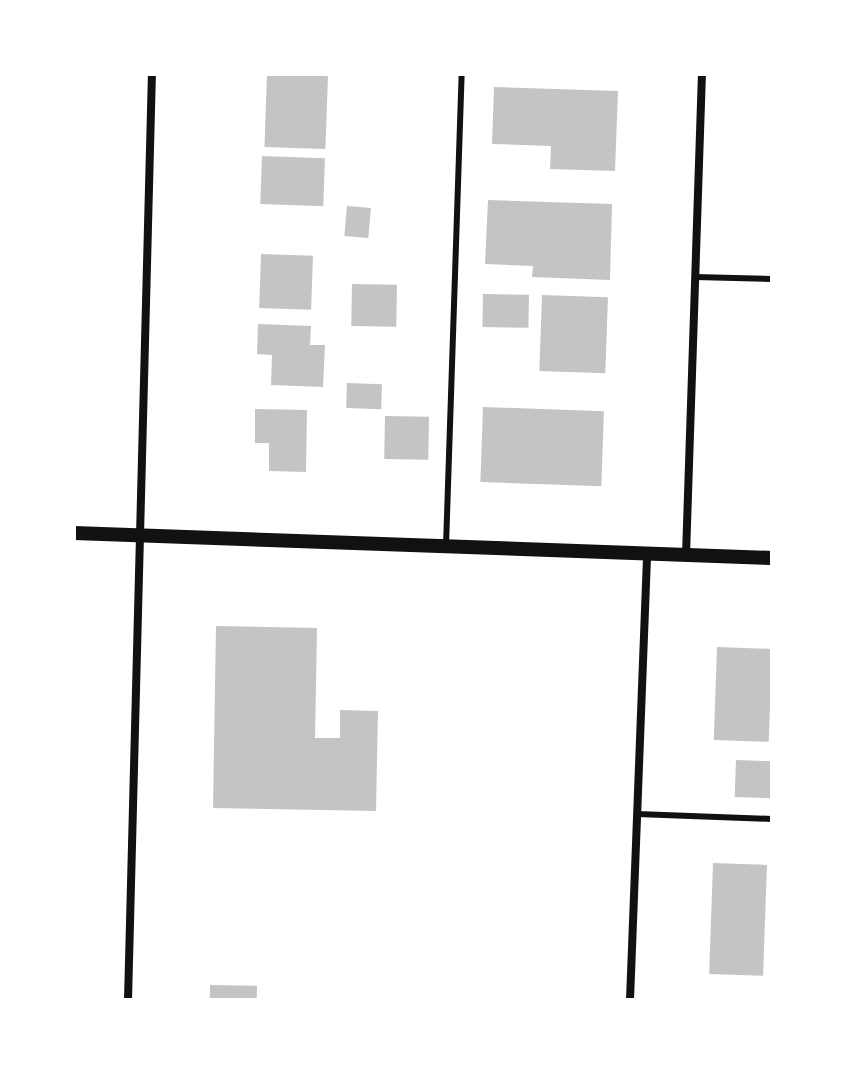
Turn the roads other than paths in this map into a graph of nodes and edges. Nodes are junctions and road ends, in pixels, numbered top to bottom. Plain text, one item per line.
1 (152, 74) edge
2 (462, 74) edge
3 (702, 74) edge
4 (695, 277) junction
5 (772, 279) edge
6 (74, 533) edge
7 (137, 534) junction
8 (446, 549) junction
9 (647, 553) junction
10 (686, 555) junction
11 (772, 558) edge
12 (637, 814) junction
13 (772, 819) edge
14 (128, 1000) edge
15 (630, 1000) edge

1 - 7 street
2 - 8 lane
3 - 4 street
4 - 5 lane
4 - 10 street
6 - 7 street
7 - 8 street
7 - 14 street
8 - 9 street
9 - 10 street
9 - 12 street
10 - 11 street
12 - 13 lane
12 - 15 street

